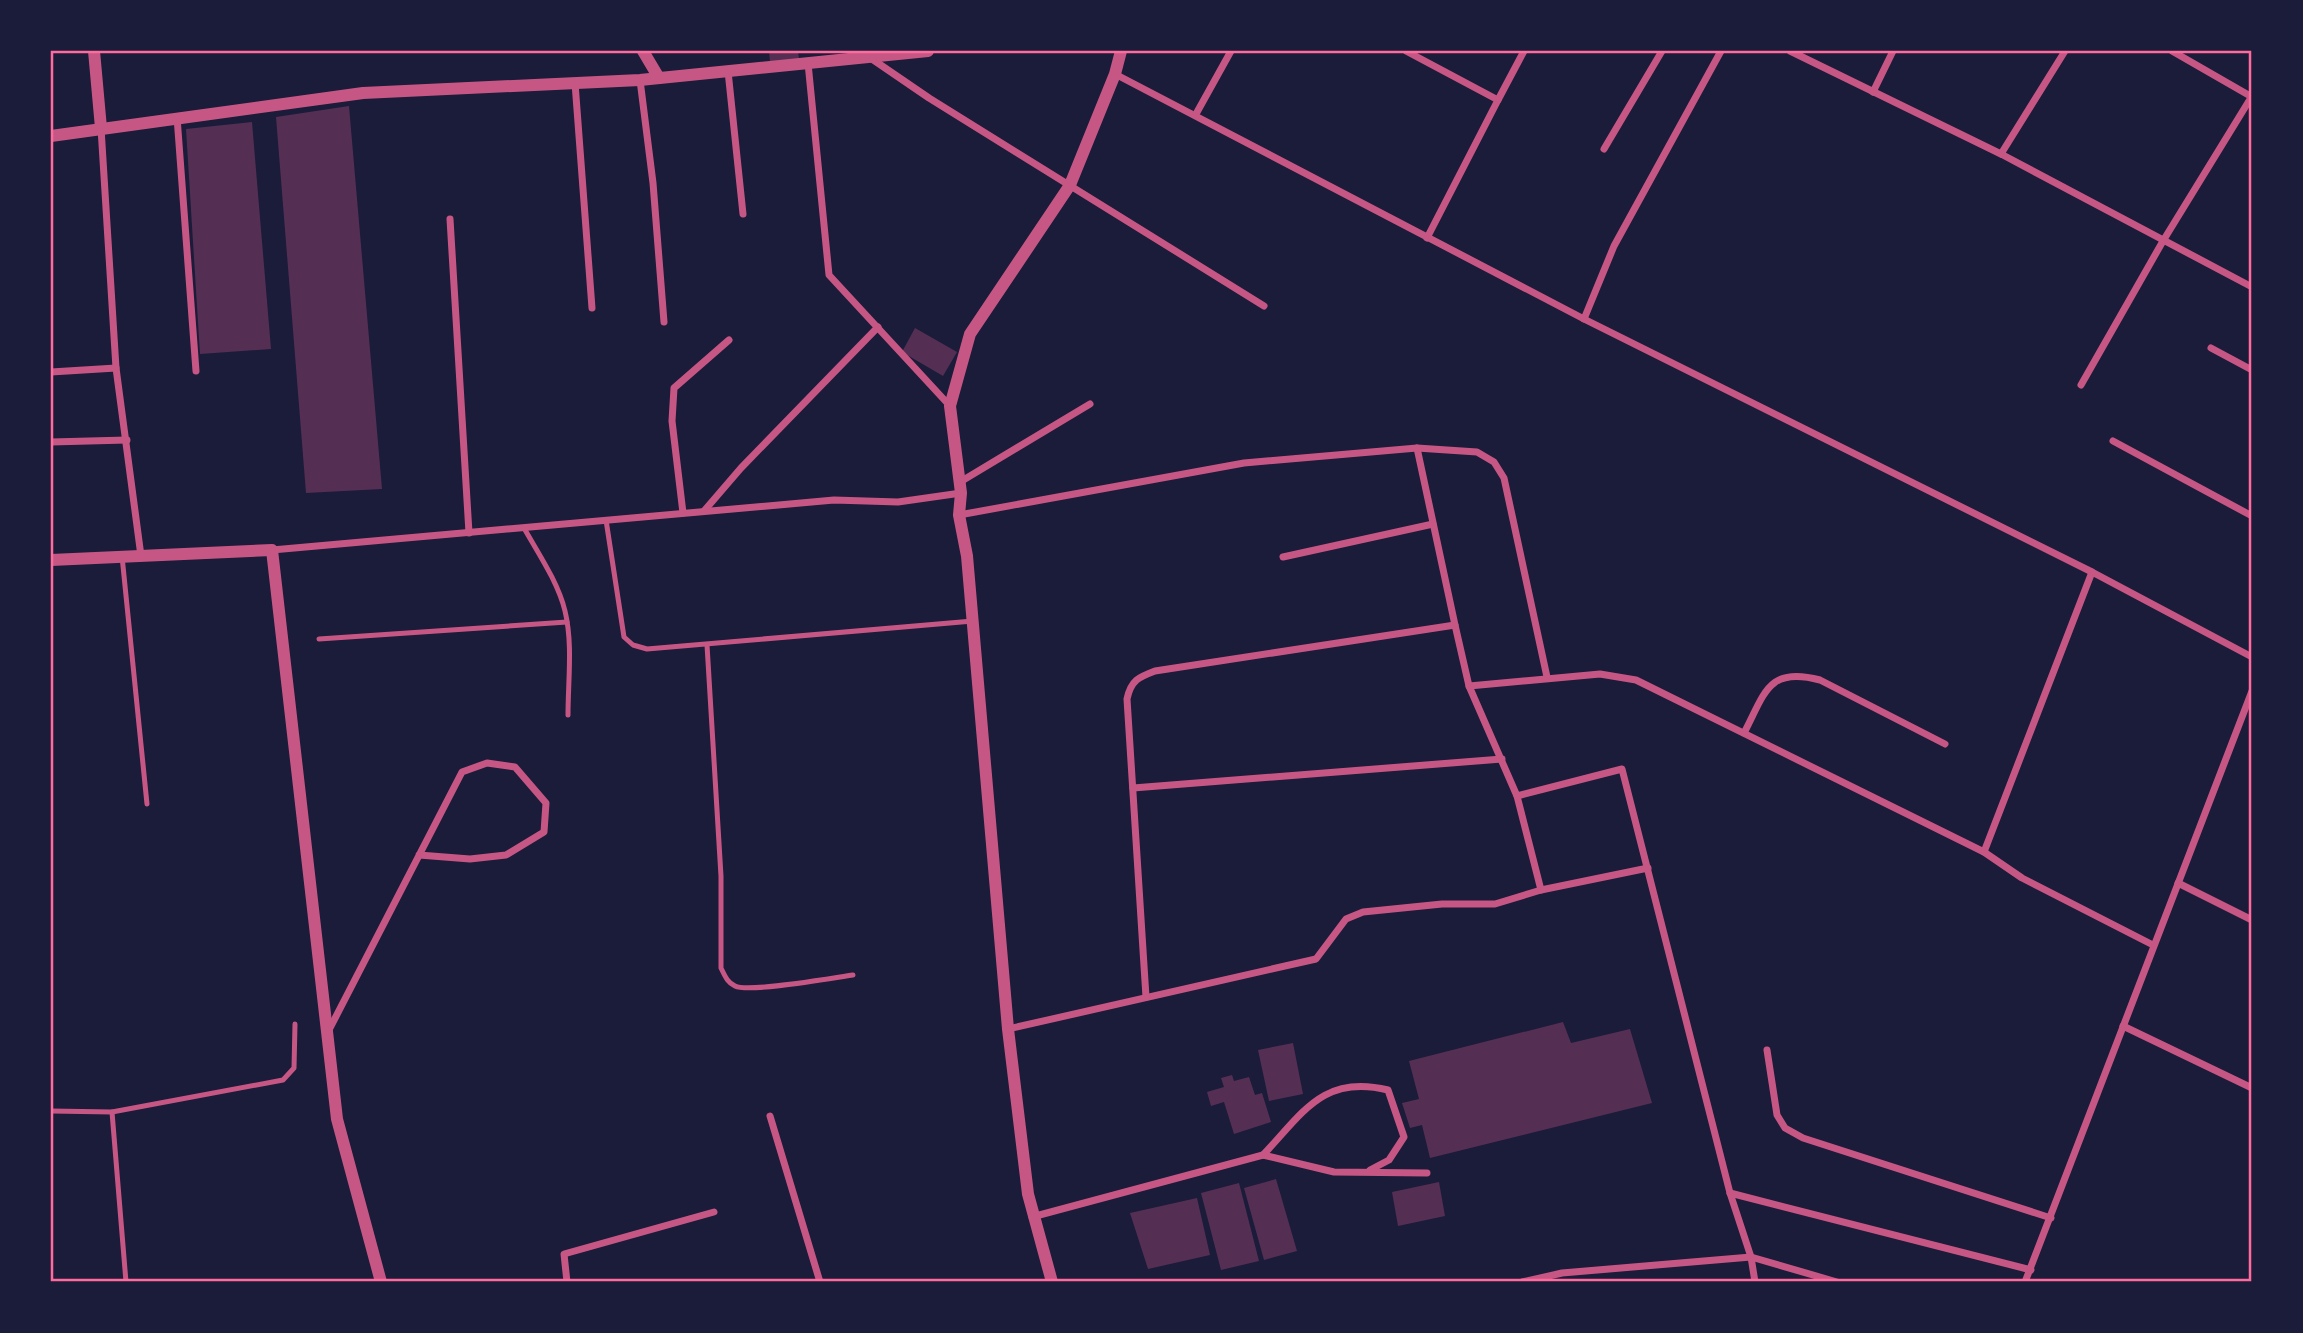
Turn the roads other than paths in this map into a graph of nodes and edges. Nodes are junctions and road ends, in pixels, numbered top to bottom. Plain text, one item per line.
1 (94, 51) edge
2 (643, 51) edge
3 (928, 51) edge
4 (1121, 51) edge
5 (1231, 51) edge
6 (1406, 51) edge
7 (1524, 51) edge
8 (1662, 51) edge
9 (1721, 51) edge
10 (1790, 51) edge
11 (1893, 51) edge
12 (2065, 51) edge
13 (2177, 52) edge
14 (868, 57) junction
15 (808, 64) junction
16 (728, 71) junction
17 (1115, 74) junction
18 (659, 78) junction
19 (640, 80) junction
20 (575, 83) junction
21 (1873, 92) junction
22 (2252, 96) edge
23 (1498, 100) junction
24 (1196, 114) junction
25 (177, 117) junction
26 (101, 128) junction
27 (51, 136) edge
28 (1604, 149) dead end
29 (2001, 154) junction
30 (1070, 185) junction
31 (743, 214) dead end
32 (450, 219) dead end
33 (1427, 238) junction
34 (2163, 241) junction
35 (2252, 287) edge
36 (1264, 306) dead end
37 (592, 308) dead end
38 (1584, 319) junction
39 (664, 321) dead end
40 (878, 327) junction
41 (729, 340) dead end
42 (2211, 348) dead end
43 (116, 368) junction
44 (2252, 370) edge
45 (195, 371) dead end
46 (51, 372) edge
47 (2081, 385) dead end
48 (1090, 404) dead end
49 (950, 406) junction
50 (127, 440) junction
51 (2113, 441) dead end
52 (51, 443) edge
53 (1417, 448) junction
54 (960, 487) junction
55 (703, 512) junction
56 (683, 513) junction
57 (960, 515) junction
58 (2252, 516) edge
59 (606, 520) junction
60 (1433, 524) junction
61 (524, 528) junction
62 (469, 533) junction
63 (272, 550) junction
64 (122, 556) junction
65 (141, 556) junction
66 (1283, 557) dead end
67 (51, 560) edge
68 (2092, 572) junction
69 (972, 621) junction
70 (566, 622) junction
71 (1455, 625) junction
72 (319, 639) dead end
73 (708, 645) junction
74 (2252, 657) edge
75 (1547, 677) junction
76 (1469, 686) junction
77 (2252, 691) edge
78 (568, 715) dead end
79 (1744, 733) junction
80 (1945, 744) dead end
81 (1502, 759) junction
82 (1133, 788) junction
83 (1517, 796) junction
84 (147, 804) dead end
85 (1984, 852) junction
86 (419, 855) junction
87 (1648, 868) junction
88 (2178, 883) junction
89 (1541, 890) junction
90 (2252, 920) edge
91 (2152, 945) junction
92 (853, 975) dead end
93 (1146, 997) junction
94 (295, 1024) dead end
95 (2123, 1026) junction
96 (1008, 1029) junction
97 (327, 1034) junction
98 (1767, 1050) dead end
99 (2252, 1088) edge
100 (51, 1111) edge
101 (112, 1111) junction
102 (770, 1116) dead end
103 (1263, 1155) junction
104 (1367, 1172) junction
105 (1427, 1172) dead end
106 (1730, 1193) junction
107 (714, 1212) dead end
108 (1032, 1216) junction
109 (2051, 1218) junction
110 (1751, 1257) junction
111 (2031, 1270) junction
112 (126, 1282) edge
113 (381, 1282) edge
114 (567, 1282) edge
115 (820, 1282) edge
116 (1052, 1282) edge
117 (1522, 1282) edge
118 (1755, 1282) edge
119 (1838, 1282) edge
120 (2025, 1282) edge

1 - 26 street
2 - 18 street
3 - 14 street
4 - 17 street
5 - 24 street
6 - 23 street
7 - 23 street
8 - 28 street
9 - 38 street
10 - 21 street
11 - 21 street
12 - 29 street
13 - 22 street
14 - 15 street
14 - 30 street
15 - 16 street
15 - 40 street
16 - 18 street
16 - 31 street
17 - 24 street
17 - 30 street
18 - 19 street
19 - 20 street
19 - 39 street
20 - 25 street
20 - 37 street
21 - 29 street
22 - 34 street
23 - 33 street
24 - 33 street
25 - 26 street
25 - 45 street
26 - 27 street
26 - 43 street
29 - 34 street
30 - 36 street
30 - 49 street
32 - 62 street
33 - 38 street
34 - 35 street
34 - 47 street
38 - 68 street
40 - 49 street
40 - 55 street
41 - 56 street
42 - 44 street
43 - 46 street
43 - 50 street
48 - 54 street
49 - 54 street
50 - 52 street
50 - 65 street
51 - 58 street
53 - 57 street
53 - 60 street
53 - 75 street
54 - 55 street
54 - 57 street
55 - 56 street
56 - 59 street
57 - 69 street
59 - 61 street
59 - 73 lane
60 - 66 street
60 - 71 street
61 - 62 street
61 - 70 lane
62 - 63 street
63 - 65 street
63 - 97 street
64 - 65 street
64 - 67 street
64 - 84 lane
68 - 74 street
68 - 85 street
69 - 73 lane
69 - 96 street
70 - 72 lane
70 - 78 lane
71 - 76 street
71 - 82 street
73 - 92 lane
75 - 76 street
75 - 79 street
76 - 81 street
77 - 88 street
79 - 80 street
79 - 85 street
81 - 82 street
81 - 83 street
82 - 93 street
83 - 87 street
83 - 89 street
85 - 91 street
86 - 86 street
86 - 97 street
87 - 89 street
87 - 106 street
88 - 90 street
88 - 91 street
89 - 93 street
91 - 95 street
93 - 96 street
94 - 101 lane
95 - 99 street
95 - 109 street
96 - 108 street
97 - 113 street
98 - 109 street
100 - 101 lane
101 - 112 lane
102 - 115 street
103 - 104 street
103 - 104 street
103 - 108 street
104 - 105 street
106 - 110 street
106 - 111 street
107 - 114 street
108 - 116 street
109 - 111 street
110 - 117 street
110 - 118 street
110 - 119 street
111 - 120 street

